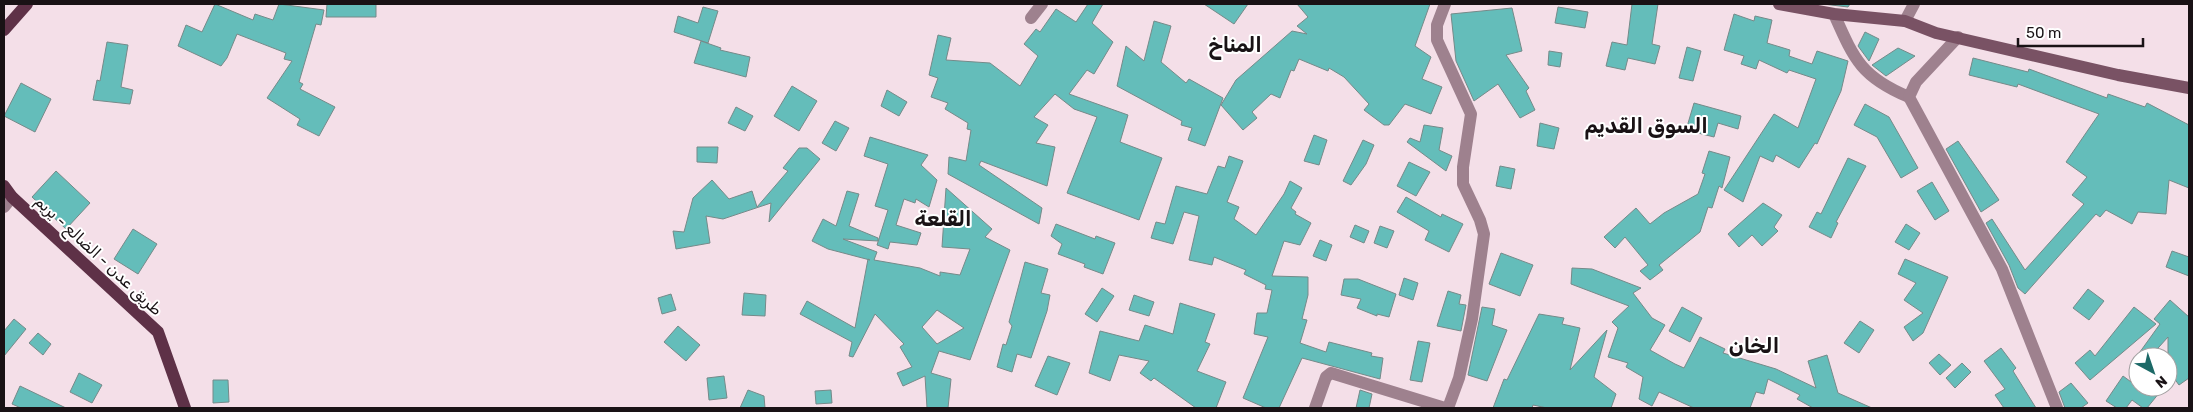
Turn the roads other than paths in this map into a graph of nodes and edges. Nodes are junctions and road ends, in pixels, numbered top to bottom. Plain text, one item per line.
1 (27, 4) edge
2 (1042, 4) edge
3 (1444, 4) edge
4 (1779, 4) edge
5 (1914, 4) edge
6 (1834, 14) junction
7 (1031, 18) dead end
8 (1905, 21) junction
9 (4, 30) edge
10 (1958, 37) junction
11 (2189, 88) edge
12 (1909, 97) junction
13 (4, 186) edge
14 (8, 202) edge
15 (185, 408) edge
16 (1315, 408) edge
17 (1446, 408) edge
18 (2057, 408) edge

1 - 9 main road
2 - 7 street
3 - 17 street
4 - 6 street
5 - 8 street
6 - 8 street
6 - 12 street
8 - 10 street
10 - 11 street
10 - 12 street
12 - 18 street
13 - 14 main road, طريق عدن - الضالع - يريم
14 - 15 main road, طريق عدن - الضالع - يريم
16 - 17 street

